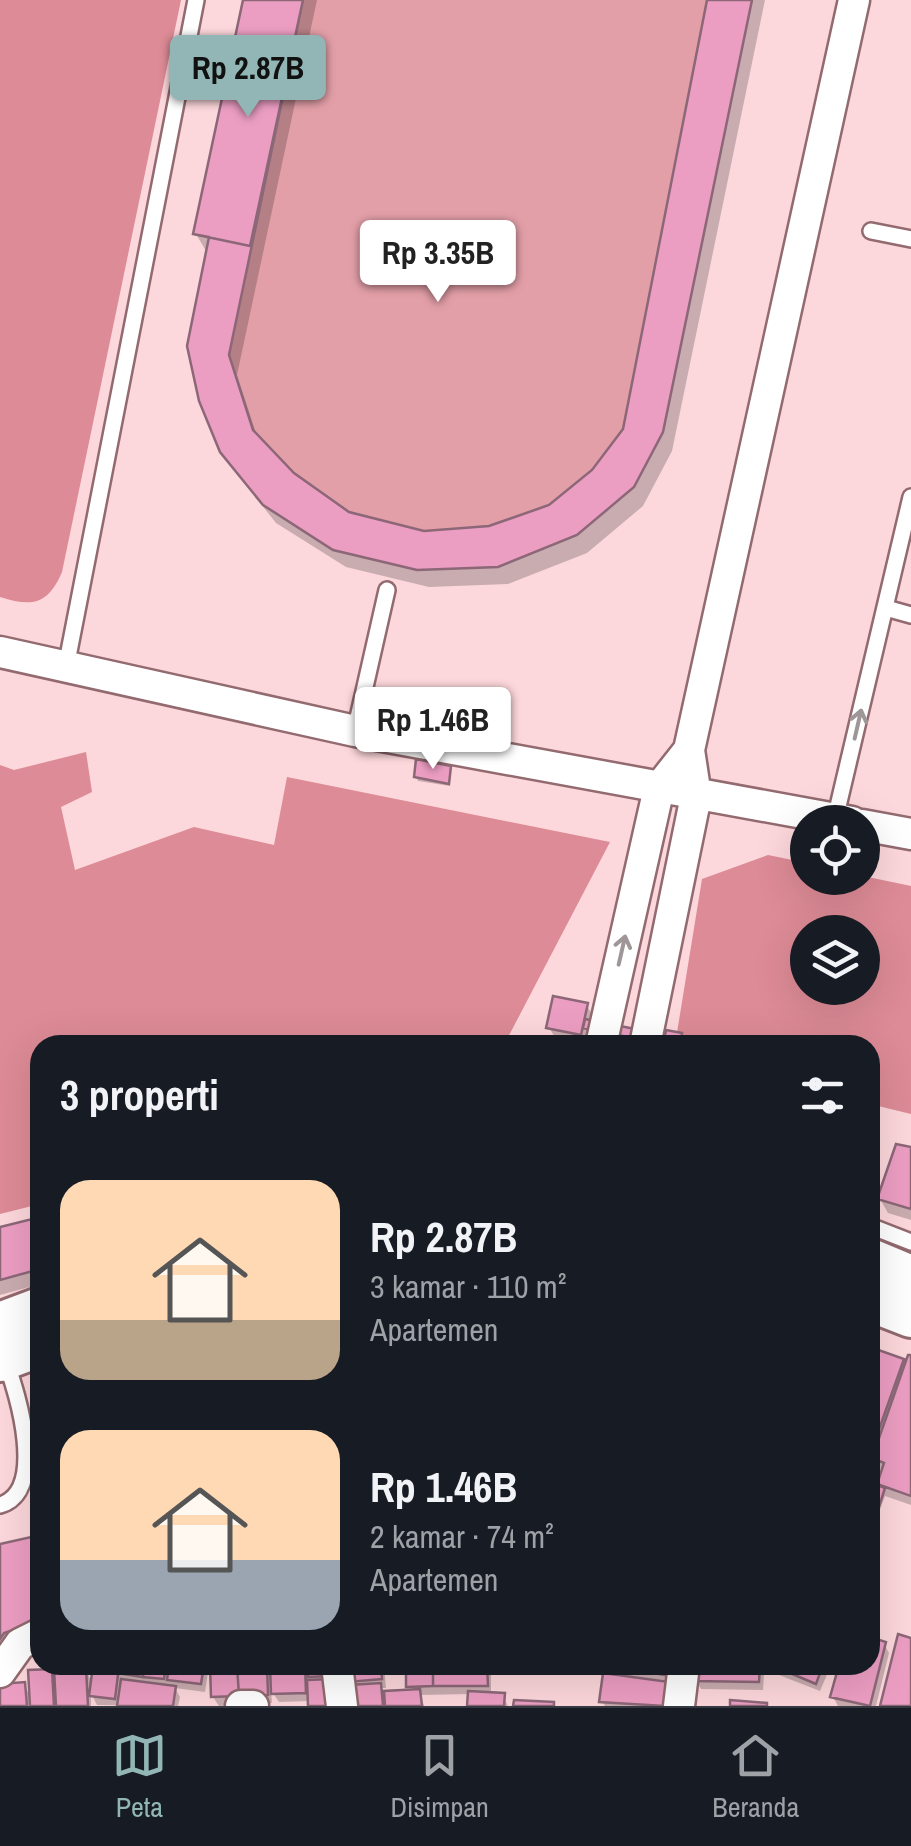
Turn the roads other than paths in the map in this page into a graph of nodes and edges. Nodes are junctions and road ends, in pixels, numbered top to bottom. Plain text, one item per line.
1 (196, 0) edge
2 (854, 0) edge
3 (871, 231) dead end
4 (911, 240) edge
5 (911, 497) edge
6 (905, 546) edge
7 (387, 590) dead end
8 (886, 608) junction
9 (911, 614) edge
10 (0, 652) edge
11 (66, 667) junction
12 (355, 731) junction
13 (689, 750) junction
14 (659, 788) junction
15 (696, 796) junction
16 (853, 805) edge
17 (790, 812) edge
18 (880, 828) edge
19 (911, 834) edge
20 (603, 1035) edge
21 (647, 1035) edge
22 (880, 1243) edge
23 (894, 1267) edge
24 (911, 1316) edge
25 (30, 1323) edge
26 (11, 1347) edge
27 (0, 1504) edge
28 (30, 1639) edge
29 (0, 1672) edge
30 (338, 1675) edge
31 (683, 1675) edge
32 (241, 1706) edge
33 (252, 1706) edge
34 (342, 1706) edge
35 (679, 1706) edge

1 - 11 lane
2 - 13 street
3 - 4 lane
5 - 6 lane
6 - 8 lane
7 - 12 lane
8 - 9 lane
16 -> 8 lane
10 - 11 street
11 - 12 street
12 - 14 street
13 - 14 street
13 - 15 street
14 - 15 street
20 -> 14 street
15 - 17 street
15 - 21 street
18 - 19 street
22 - 23 lane
23 - 24 main road
25 - 26 main road
26 - 27 lane
28 - 29 street
30 - 34 street
31 - 35 street
32 - 33 street

